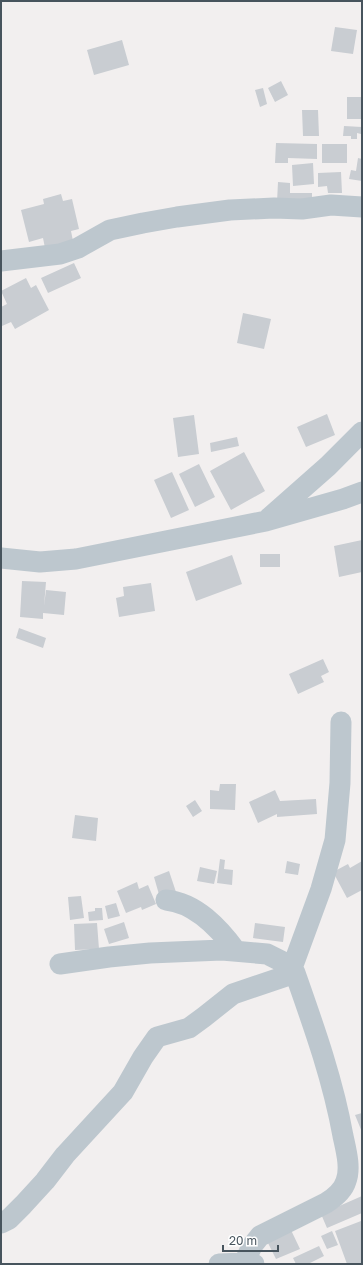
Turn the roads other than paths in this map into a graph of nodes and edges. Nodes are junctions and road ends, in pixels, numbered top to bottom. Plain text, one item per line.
1 (362, 207) edge
2 (1, 261) edge
3 (362, 432) edge
4 (362, 492) edge
5 (266, 521) junction
6 (1, 558) edge
7 (341, 722) dead end
8 (166, 900) dead end
9 (236, 951) junction
10 (60, 964) dead end
11 (293, 970) junction
12 (1, 1223) edge
13 (249, 1263) edge
14 (219, 1264) edge

1 - 2 street
3 - 5 street
4 - 5 street
5 - 6 street
7 - 11 street
8 - 9 street
9 - 10 street
9 - 11 street
11 - 12 street
11 - 13 street
13 - 14 street

